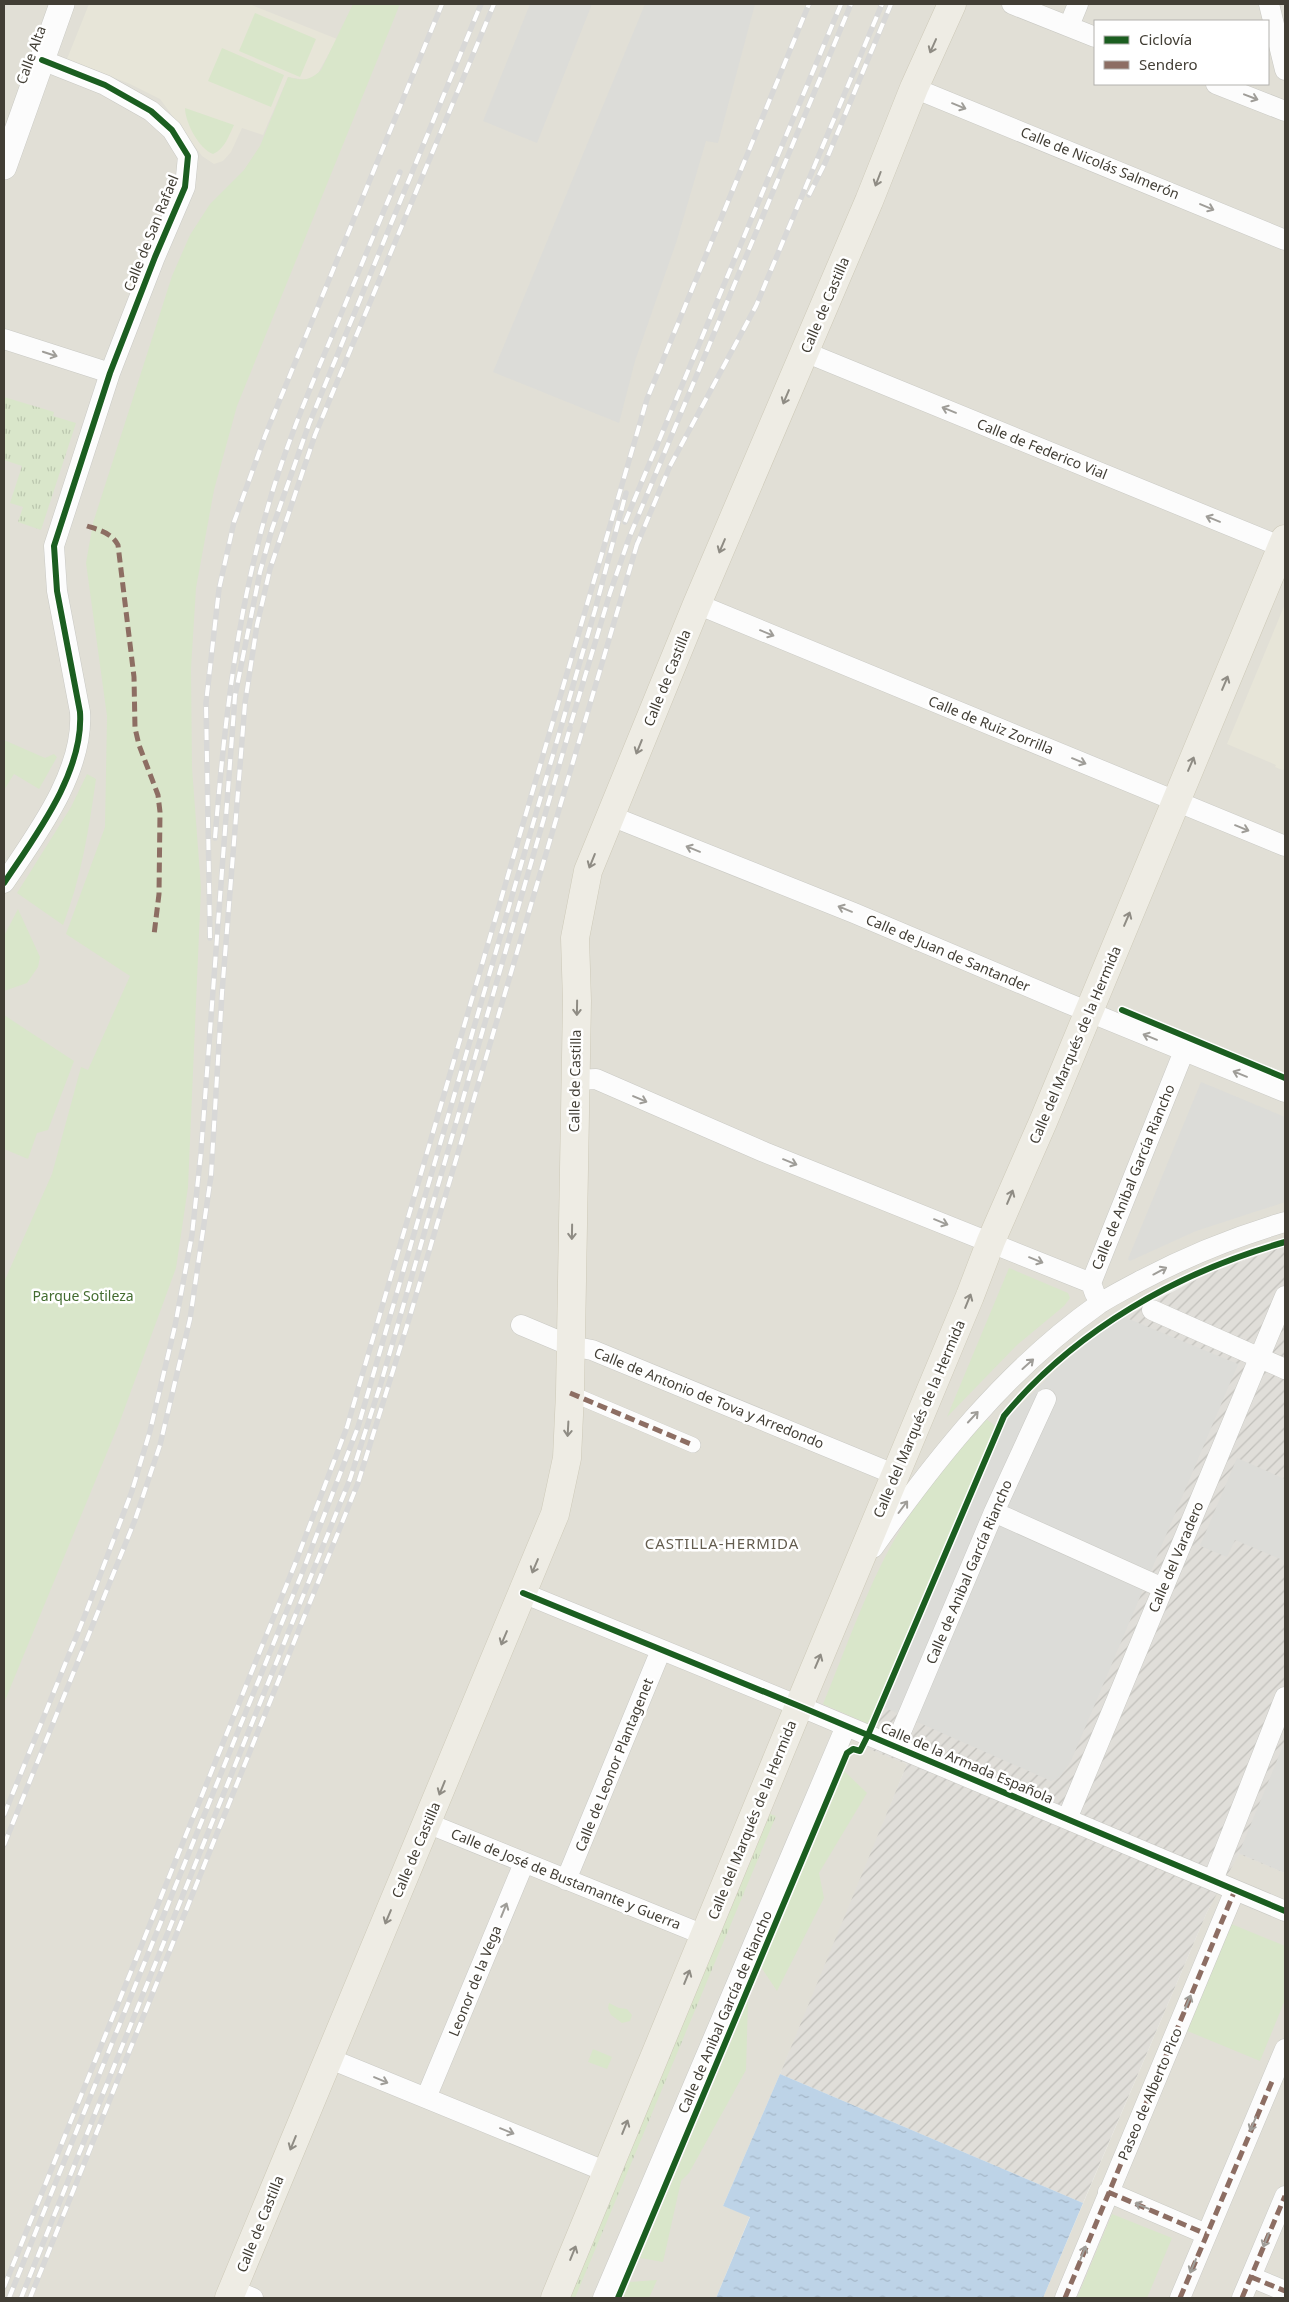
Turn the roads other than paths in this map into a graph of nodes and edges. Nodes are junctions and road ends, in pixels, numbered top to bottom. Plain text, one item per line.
1 (62, 4) edge
2 (952, 4) edge
3 (1012, 4) edge
4 (1078, 4) edge
5 (1269, 4) edge
6 (1069, 26) junction
7 (1094, 36) edge
8 (42, 60) junction
9 (1285, 70) edge
10 (1219, 85) edge
11 (914, 88) junction
12 (1285, 111) edge
13 (4, 167) edge
14 (1285, 240) edge
15 (4, 339) edge
16 (815, 356) junction
17 (110, 373) junction
18 (1275, 541) edge
19 (697, 604) junction
20 (1175, 801) junction
21 (611, 816) junction
22 (1285, 846) edge
23 (4, 883) edge
24 (1088, 1012) junction
25 (1184, 1051) junction
26 (575, 1080) junction
27 (1285, 1092) edge
28 (1285, 1222) edge
29 (991, 1241) junction
30 (1091, 1282) junction
31 (1285, 1296) edge
32 (1099, 1304) junction
33 (1152, 1310) dead end
34 (521, 1325) dead end
35 (571, 1346) junction
36 (1258, 1358) junction
37 (1285, 1369) edge
38 (570, 1393) junction
39 (1046, 1399) dead end
40 (693, 1445) dead end
41 (896, 1475) junction
42 (994, 1512) junction
43 (854, 1575) junction
44 (1163, 1588) junction
45 (523, 1593) junction
46 (661, 1650) junction
47 (1285, 1697) edge
48 (799, 1706) junction
49 (846, 1726) junction
50 (894, 1746) junction
51 (1067, 1819) junction
52 (427, 1823) junction
53 (524, 1863) junction
54 (566, 1880) junction
55 (1213, 1880) junction
56 (1235, 1890) junction
57 (1285, 1911) edge
58 (704, 1936) junction
59 (1285, 2049) edge
60 (328, 2058) junction
61 (1279, 2081) edge
62 (426, 2098) junction
63 (595, 2168) junction
64 (1108, 2192) junction
65 (1285, 2196) edge
66 (1206, 2234) junction
67 (1251, 2277) junction
68 (1285, 2291) edge
69 (238, 2295) edge
70 (555, 2298) edge
71 (603, 2298) edge
72 (1065, 2298) edge
73 (1180, 2298) edge
74 (1242, 2298) edge

1 - 8 street, Calle Alta
2 -> 11 main road, Calle de Castilla
3 - 6 street
4 - 6 street
5 - 9 street
6 - 7 street
8 - 13 street, Calle Alta
8 - 17 street, Calle de San Rafael
10 -> 12 street
11 -> 14 street, Calle de Nicolás Salmerón
11 -> 16 main road, Calle de Castilla
15 -> 17 street
18 -> 16 street, Calle de Federico Vial
16 -> 19 main road, Calle de Castilla
17 - 23 street, Calle de San Rafael
20 -> 18 main road, Calle del Marqués de la Hermida
19 -> 20 street, Calle de Ruiz Zorrilla
19 -> 21 main road, Calle de Castilla
20 -> 22 street, Calle de Ruiz Zorrilla
24 -> 20 main road, Calle del Marqués de la Hermida
24 -> 21 street, Calle de Juan de Santander
21 -> 26 main road, Calle de Castilla
25 -> 24 street, Calle de Juan de Santander
29 -> 24 main road, Calle del Marqués de la Hermida
27 -> 25 street, Calle de Juan de Santander
25 - 30 street, Calle de Anibal García Riancho
26 -> 29 street
26 -> 35 main road, Calle de Castilla
32 -> 28 street
29 -> 30 street
41 -> 29 main road, Calle del Marqués de la Hermida
30 - 32 street, Calle de Anibal García Riancho
31 - 36 street, Calle del Varadero
43 -> 32 street
33 - 36 street
34 - 35 street, Calle de Antonio de Tova y Arredondo
35 - 38 main road, Calle de Castilla
35 - 41 street, Calle de Antonio de Tova y Arredondo
36 - 37 street
36 - 44 street, Calle del Varadero
38 - 40 street
38 -> 45 main road, Calle de Castilla
39 - 42 street, Calle de Anibal García Riancho
41 - 43 main road, Calle del Marqués de la Hermida
42 - 44 street
42 - 50 street, Calle de Anibal García Riancho
48 -> 43 main road, Calle del Marqués de la Hermida
44 - 51 street, Calle del Varadero
45 - 46 street, Calle de la Armada Española
45 -> 52 main road, Calle de Castilla
46 - 48 street, Calle de la Armada Española
46 - 54 street, Calle de Leonor Plantagenet
47 - 55 street
48 - 49 street, Calle de la Armada Española
48 - 58 main road, Calle del Marqués de la Hermida
49 - 50 street, Calle de la Armada Española
49 - 71 street, Calle de Anibal García de Riancho
50 - 51 street, Calle de la Armada Española
51 - 55 street, Calle de la Armada Española
52 - 53 street, Calle de José de Bustamante y Guerra
52 -> 60 main road, Calle de Castilla
53 - 54 street, Calle de José de Bustamante y Guerra
62 -> 53 street, Leonor de la Vega
54 - 58 street, Calle de José de Bustamante y Guerra
55 - 56 street, Calle de la Armada Española
56 - 57 street, Calle de la Armada Española
64 -> 56 street, Paseo de Alberto Pico
63 -> 58 main road, Calle del Marqués de la Hermida
59 - 61 street
60 -> 62 street
60 -> 69 main road, Calle de Castilla
61 -> 66 street
62 -> 63 street
70 -> 63 main road, Calle del Marqués de la Hermida
66 -> 64 street
72 -> 64 street, Paseo de Alberto Pico
65 -> 67 street
66 -> 73 street
67 - 68 street
67 - 74 street

